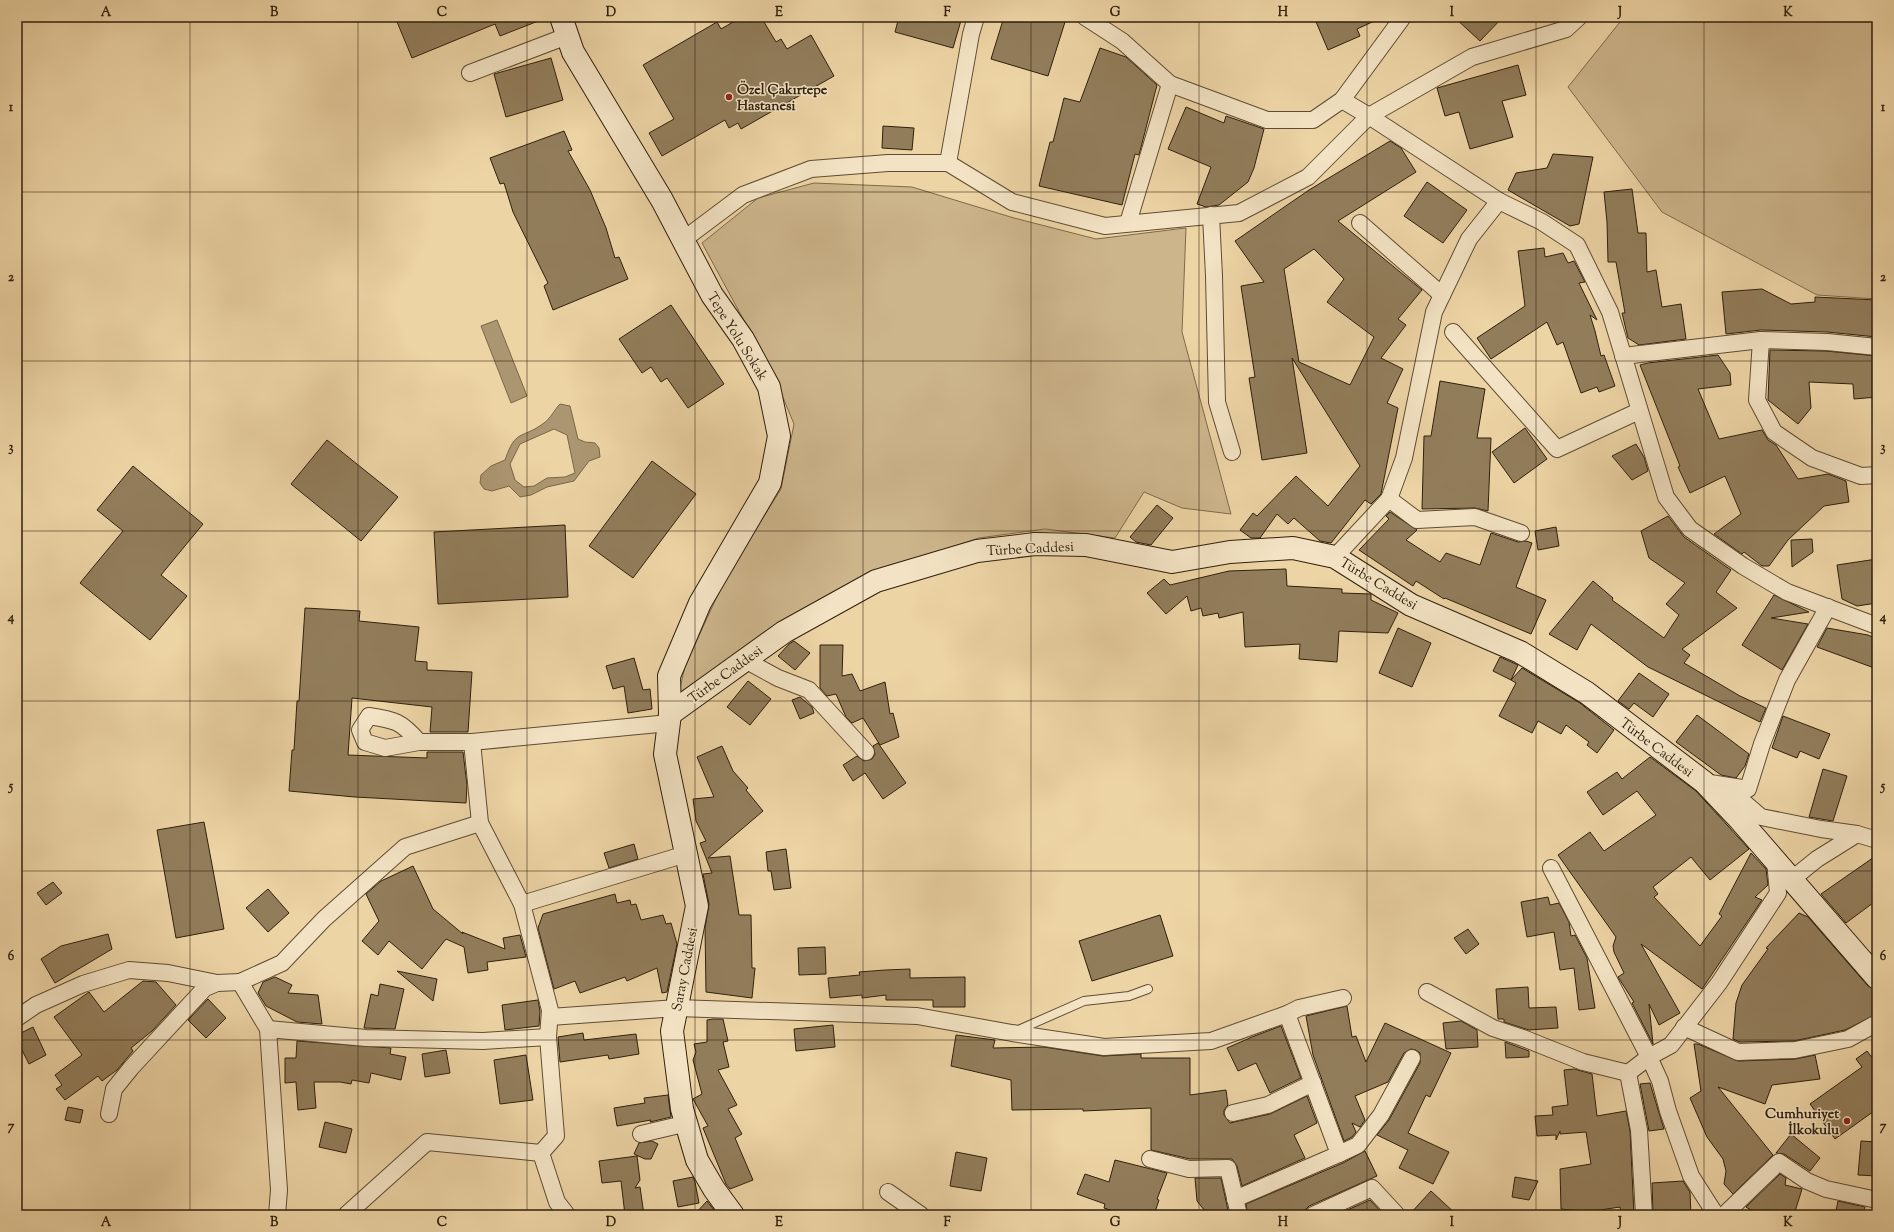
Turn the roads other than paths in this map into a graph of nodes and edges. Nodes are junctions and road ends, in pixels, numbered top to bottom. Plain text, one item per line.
1 (976, 17) edge
2 (1085, 17) edge
3 (1403, 17) edge
4 (1579, 17) edge
5 (564, 27) edge
6 (470, 74) dead end
7 (1170, 84) junction
8 (1342, 100) junction
9 (1369, 116) junction
10 (948, 163) junction
11 (1499, 201) junction
12 (1211, 215) junction
13 (1128, 223) junction
14 (1360, 223) dead end
15 (683, 240) junction
16 (1442, 295) junction
17 (1453, 332) dead end
18 (1762, 340) junction
19 (1877, 346) edge
20 (1623, 356) junction
21 (1639, 411) junction
22 (1232, 452) dead end
23 (1877, 475) edge
24 (1389, 499) junction
25 (1521, 533) dead end
26 (1335, 557) junction
27 (1828, 607) junction
28 (1877, 626) edge
29 (745, 660) junction
30 (669, 718) junction
31 (419, 742) dead end
32 (472, 742) junction
33 (866, 752) dead end
34 (1704, 782) junction
35 (480, 824) junction
36 (1857, 834) junction
37 (1877, 840) edge
38 (686, 854) junction
39 (1775, 861) junction
40 (1551, 868) dead end
41 (1792, 880) junction
42 (522, 904) junction
43 (1877, 978) edge
44 (240, 982) junction
45 (217, 983) junction
46 (1148, 989) dead end
47 (1427, 992) dead end
48 (1344, 998) dead end
49 (676, 1008) junction
50 (1287, 1014) junction
51 (550, 1017) junction
52 (17, 1018) edge
53 (1877, 1023) edge
54 (1684, 1027) junction
55 (268, 1029) junction
56 (1012, 1033) junction
57 (548, 1037) junction
58 (1649, 1057) junction
59 (1412, 1058) dead end
60 (1628, 1073) junction
61 (1313, 1083) junction
62 (1233, 1113) dead end
63 (109, 1114) dead end
64 (688, 1123) junction
65 (641, 1134) dead end
66 (541, 1153) junction
67 (1339, 1154) junction
68 (1150, 1159) dead end
69 (888, 1192) dead end
70 (1235, 1198) junction
71 (1877, 1200) edge
72 (277, 1215) edge
73 (346, 1215) edge
74 (567, 1215) edge
75 (733, 1215) edge
76 (920, 1215) edge
77 (1239, 1215) edge
78 (1313, 1215) edge
79 (1397, 1215) edge
80 (1644, 1215) edge
81 (1716, 1215) edge
82 (1724, 1215) edge

1 - 10 street
2 - 7 street
3 - 8 street
4 - 9 street
5 - 6 street
5 - 15 street, Tepe Yolu Sokak
7 - 8 street
7 - 13 street
8 - 9 street
9 - 11 street
9 - 12 street
10 - 13 street
10 - 15 street
11 - 16 street
11 - 20 street
12 - 13 street
12 - 22 street
14 - 16 street
15 - 30 street, Tepe Yolu Sokak
16 - 24 street
17 - 21 street
18 - 19 street
18 - 20 street
18 - 23 street
20 - 21 street
21 - 27 street
24 - 25 street
24 - 26 street
26 - 29 street, Türbe Caddesi
26 - 34 street, Türbe Caddesi
27 - 28 street
27 - 34 street
29 - 30 street, Türbe Caddesi
29 - 33 street
30 - 32 street
30 - 38 street, Saray Caddesi
31 - 32 street
32 - 35 street
34 - 36 street
34 - 39 street, Türbe Caddesi
35 - 42 street
35 - 44 street
36 - 37 street
36 - 41 street
38 - 42 street
38 - 49 street, Saray Caddesi
39 - 41 street, Türbe Caddesi
39 - 54 street
40 - 58 street
41 - 43 street, Türbe Caddesi
42 - 51 street
44 - 45 street
44 - 55 street
45 - 52 street
45 - 63 street
46 - 56 lane
47 - 60 street
48 - 50 street
49 - 51 street
49 - 56 street
49 - 64 street, Saray Caddesi
50 - 56 street
50 - 61 street
51 - 57 street
53 - 54 street
54 - 58 street
55 - 57 street
55 - 72 street
57 - 66 street
58 - 60 street
58 - 81 street
59 - 67 street
60 - 80 street
61 - 62 street
61 - 67 street
64 - 65 street
64 - 75 street, Saray Caddesi
66 - 73 street
66 - 74 street
67 - 70 street
68 - 70 street
69 - 76 street
70 - 77 street
71 - 82 street
78 - 79 street

